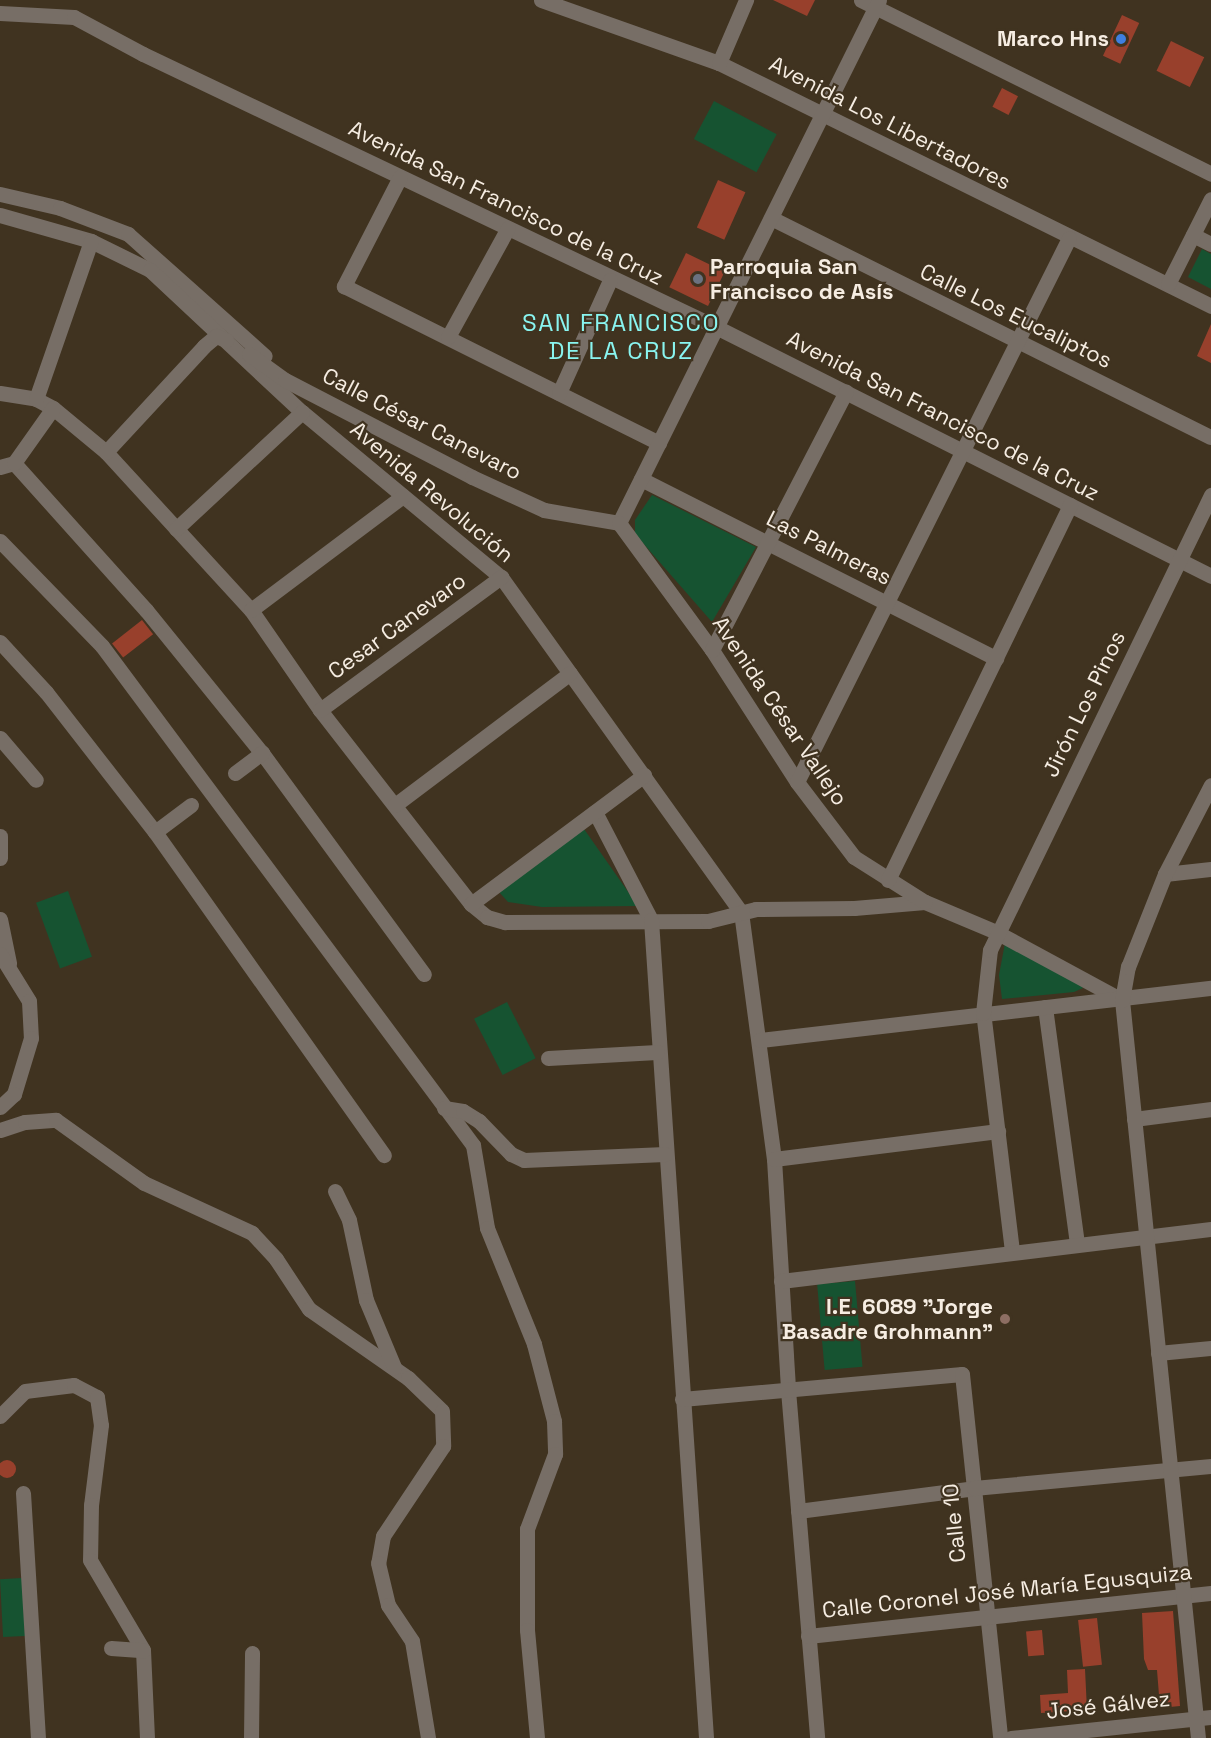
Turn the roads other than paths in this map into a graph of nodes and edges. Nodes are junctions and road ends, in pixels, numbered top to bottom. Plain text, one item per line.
1 (541, 0) edge
2 (746, 0) edge
3 (861, 0) edge
4 (877, 3) edge
5 (0, 13) edge
6 (719, 63) junction
7 (822, 113) junction
8 (1211, 174) edge
9 (400, 177) junction
10 (0, 194) edge
11 (1211, 199) edge
12 (0, 214) edge
13 (771, 218) junction
14 (508, 228) junction
15 (1193, 235) junction
16 (1069, 238) junction
17 (92, 241) junction
18 (1211, 244) edge
19 (610, 280) junction
20 (1167, 284) junction
21 (1211, 306) edge
22 (716, 327) junction
23 (216, 336) junction
24 (448, 337) junction
25 (1016, 342) junction
26 (307, 391) junction
27 (846, 392) junction
28 (0, 393) edge
29 (558, 393) junction
30 (36, 399) junction
31 (53, 408) junction
32 (302, 412) junction
33 (1211, 437) edge
34 (659, 443) junction
35 (963, 451) junction
36 (106, 452) junction
37 (7, 465) edge
38 (641, 478) junction
39 (1211, 495) edge
40 (403, 496) junction
41 (1070, 505) junction
42 (619, 523) junction
43 (176, 529) junction
44 (0, 541) edge
45 (768, 543) junction
46 (1182, 561) junction
47 (1211, 576) edge
48 (501, 577) junction
49 (888, 603) junction
50 (251, 610) junction
51 (0, 642) edge
52 (712, 650) junction
53 (996, 658) junction
54 (570, 673) junction
55 (320, 710) junction
56 (0, 738) edge
57 (262, 753) junction
58 (235, 773) dead end
59 (644, 775) junction
60 (36, 780) dead end
61 (797, 782) junction
62 (1211, 785) edge
63 (191, 805) dead end
64 (394, 805) junction
65 (595, 812) junction
66 (154, 832) junction
67 (0, 836) edge
68 (0, 858) edge
69 (1211, 869) edge
70 (1166, 874) junction
71 (888, 880) junction
72 (926, 902) junction
73 (471, 904) junction
74 (741, 912) junction
75 (0, 919) edge
76 (651, 920) junction
77 (996, 932) junction
78 (0, 954) edge
79 (10, 969) junction
80 (424, 974) dead end
81 (1211, 988) edge
82 (1122, 1000) junction
83 (1046, 1007) junction
84 (983, 1013) junction
85 (760, 1040) junction
86 (657, 1052) junction
87 (548, 1058) dead end
88 (0, 1107) edge
89 (444, 1108) junction
90 (1211, 1109) edge
91 (1134, 1119) junction
92 (0, 1130) edge
93 (998, 1131) junction
94 (664, 1154) junction
95 (384, 1155) dead end
96 (774, 1159) junction
97 (336, 1191) dead end
98 (1211, 1229) edge
99 (1146, 1237) junction
100 (1077, 1244) junction
101 (1012, 1251) junction
102 (781, 1281) junction
103 (1211, 1348) edge
104 (1158, 1353) junction
105 (394, 1369) junction
106 (788, 1390) junction
107 (682, 1399) junction
108 (0, 1416) edge
109 (1211, 1466) edge
110 (1170, 1472) junction
111 (974, 1488) junction
112 (23, 1493) dead end
113 (798, 1511) junction
114 (1211, 1593) edge
115 (1182, 1596) junction
116 (987, 1614) junction
117 (808, 1636) junction
118 (111, 1648) dead end
119 (143, 1650) junction
120 (252, 1653) dead end
121 (1211, 1717) edge
122 (1195, 1718) junction
123 (38, 1738) edge
124 (147, 1738) edge
125 (250, 1738) edge
126 (428, 1738) edge
127 (537, 1738) edge
128 (706, 1738) edge
129 (817, 1738) edge
130 (1000, 1738) edge
131 (1011, 1738) edge
132 (1198, 1738) edge

1 - 6 street, Avenida Los Libertadores
2 - 6 street
3 - 4 street
4 - 7 street
4 - 8 street
5 - 9 street, Avenida San Francisco de la Cruz
6 - 7 street, Avenida Los Libertadores
7 - 13 street
7 - 16 street, Avenida Los Libertadores
9 - 14 street, Avenida San Francisco de la Cruz
9 - 24 street
10 - 26 street
11 - 15 street
12 - 17 street, Avenida Revolución
13 - 22 street
13 - 25 street, Calle Los Eucaliptos
14 - 19 street, Avenida San Francisco de la Cruz
14 - 24 street
15 - 18 street
15 - 20 street
16 - 20 street, Avenida Los Libertadores
16 - 25 street
17 - 23 street, Avenida Revolución
17 - 30 street
19 - 22 street, Avenida San Francisco de la Cruz
19 - 29 street
20 - 21 street, Avenida Los Libertadores
22 - 27 street, Avenida San Francisco de la Cruz
22 - 34 street
23 - 26 street, Calle César Canevaro
23 - 32 street, Avenida Revolución
23 - 36 street
24 - 29 street
25 - 33 street, Calle Los Eucaliptos
25 - 35 street
26 - 42 street, Calle César Canevaro
27 - 35 street, Avenida San Francisco de la Cruz
27 - 45 street
28 - 30 street
29 - 34 street
30 - 31 street
31 - 36 street
31 - 37 street
32 - 40 street, Avenida Revolución
32 - 43 street
34 - 38 street
35 - 41 street, Avenida San Francisco de la Cruz
35 - 49 street
36 - 43 street
37 - 57 street
38 - 42 street
38 - 45 street, Las Palmeras
39 - 46 street, Jirón Los Pinos
40 - 48 street, Avenida Revolución
40 - 50 street
41 - 46 street, Avenida San Francisco de la Cruz
41 - 53 street
42 - 52 street, Avenida César Vallejo
43 - 50 street
44 - 89 street
45 - 49 street, Las Palmeras
45 - 52 street
46 - 47 street, Avenida San Francisco de la Cruz
46 - 77 street, Jirón Los Pinos
48 - 54 street, Avenida Revolución
48 - 55 street, Cesar Canevaro
49 - 53 street, Las Palmeras
49 - 61 street
50 - 55 street
51 - 66 street
52 - 61 street, Avenida César Vallejo
53 - 71 street
54 - 59 street, Avenida Revolución
54 - 64 street
55 - 64 street
56 - 60 street
57 - 58 street
57 - 80 street
59 - 65 street
59 - 74 street, Avenida Revolución
61 - 71 street, Avenida César Vallejo
62 - 70 street
63 - 66 street
64 - 73 street
65 - 73 street
65 - 76 street
66 - 95 street
67 - 68 street
69 - 70 street
70 - 82 street
71 - 72 street, Avenida César Vallejo
72 - 74 street
72 - 77 street, Avenida César Vallejo
73 - 76 street
74 - 76 street
74 - 85 street
75 - 79 street
76 - 86 street
77 - 82 street, Avenida César Vallejo
77 - 84 street, Jirón Los Pinos
78 - 79 street
79 - 88 street
81 - 82 street
82 - 83 street
82 - 91 street
83 - 84 street
83 - 100 street
84 - 85 street
84 - 93 street, Jirón Los Pinos
85 - 96 street
86 - 87 street
86 - 94 street
89 - 94 street
89 - 127 street
90 - 91 street
91 - 99 street
92 - 105 street
93 - 96 street
93 - 101 street, Jirón Los Pinos
94 - 107 street
96 - 102 street
97 - 105 street
98 - 99 street
99 - 100 street
99 - 104 street
100 - 101 street
101 - 102 street
102 - 106 street
103 - 104 street
104 - 110 street
105 - 126 street
106 - 107 street
106 - 111 street, Calle 10
106 - 113 street
107 - 128 street
108 - 119 street
109 - 110 street
110 - 111 street
110 - 115 street
111 - 113 street
111 - 116 street, Calle 10
112 - 123 street
113 - 117 street
114 - 115 street, Calle Coronel José María Egusquiza
115 - 116 street, Calle Coronel José María Egusquiza
115 - 122 street
116 - 117 street, Calle Coronel José María Egusquiza
116 - 130 street, Calle 10
117 - 129 street
118 - 119 street
119 - 124 street
120 - 125 street
121 - 122 street, José Gálvez
122 - 131 street, José Gálvez
122 - 132 street

